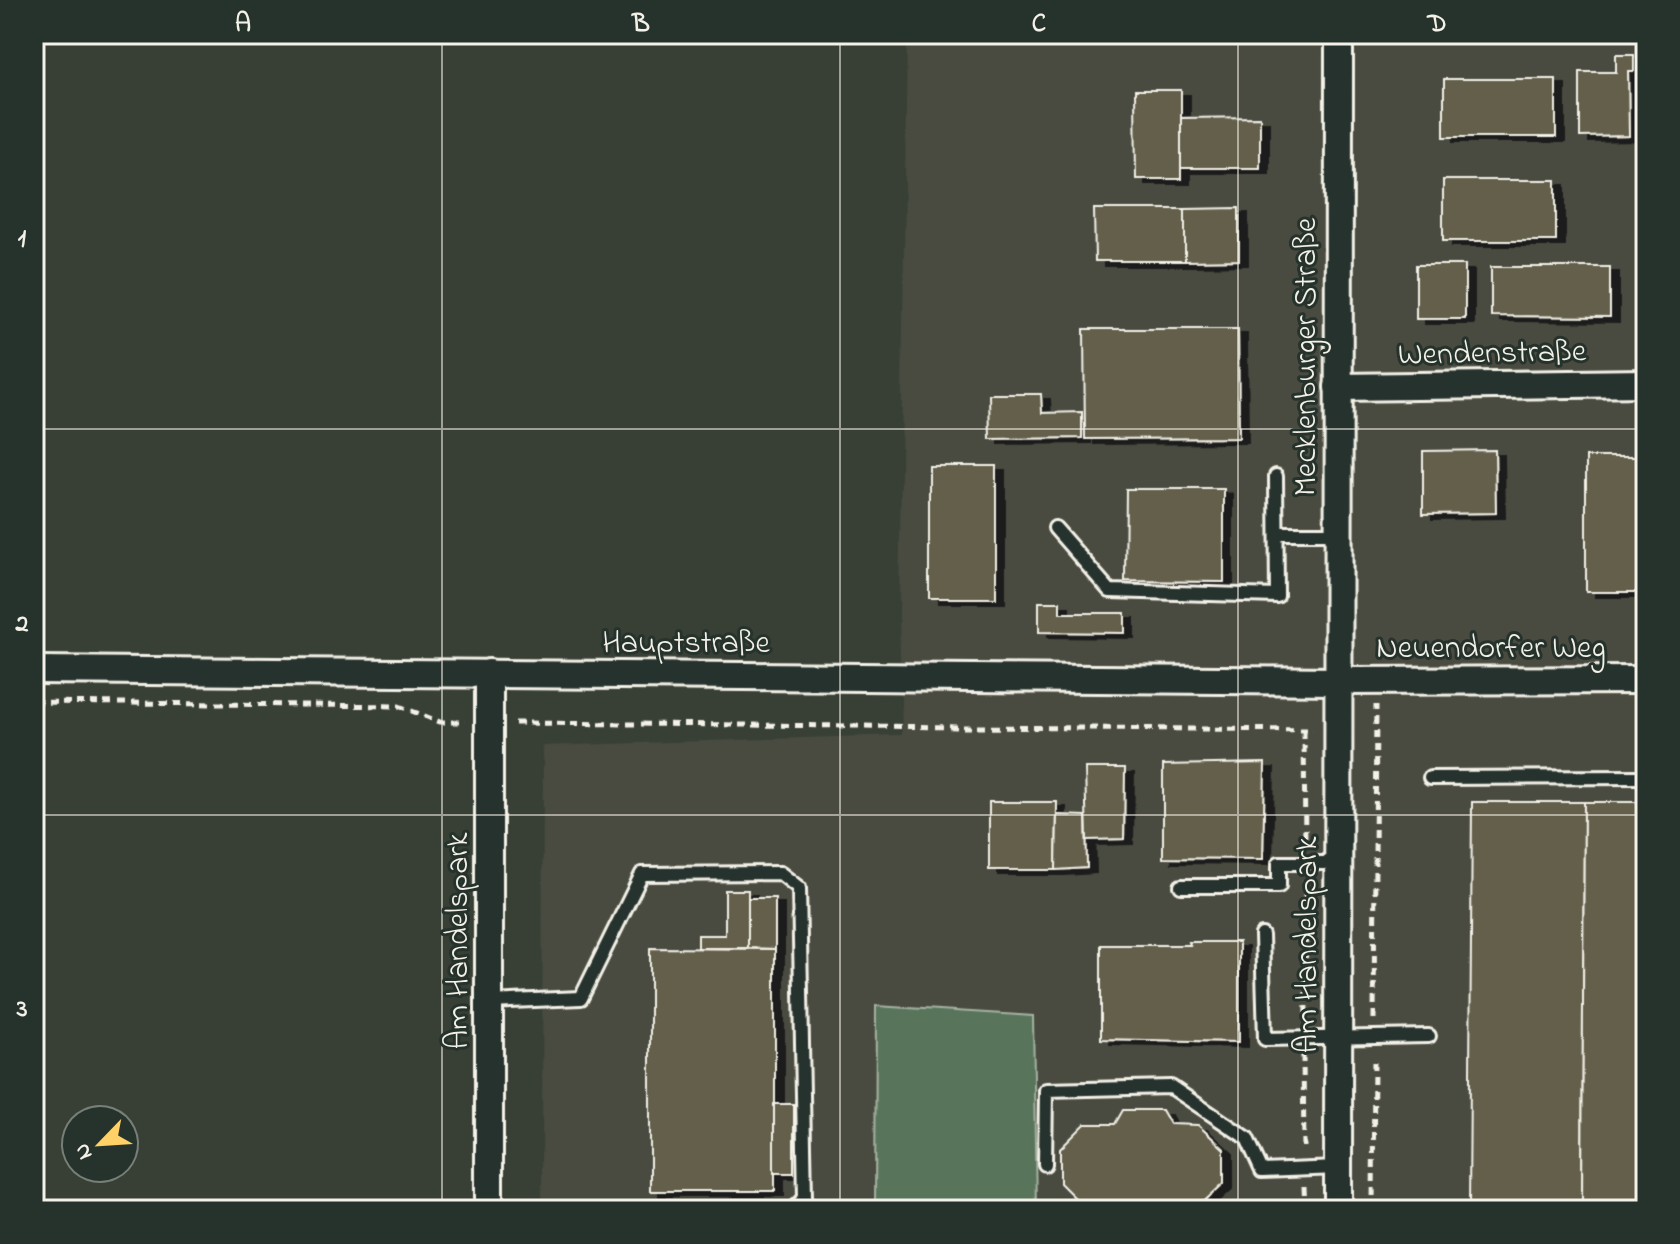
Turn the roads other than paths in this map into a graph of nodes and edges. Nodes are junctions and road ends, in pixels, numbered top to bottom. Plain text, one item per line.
1 (1339, 34) edge
2 (1646, 383) edge
3 (1338, 387) junction
4 (1276, 476) dead end
5 (1055, 528) dead end
6 (1277, 533) junction
7 (1338, 533) junction
8 (34, 670) edge
9 (489, 673) junction
10 (1646, 680) edge
11 (1337, 681) junction
12 (1646, 777) edge
13 (1430, 778) dead end
14 (1340, 863) junction
15 (1181, 886) dead end
16 (1262, 935) dead end
17 (489, 1002) junction
18 (1338, 1036) junction
19 (1429, 1036) dead end
20 (1045, 1164) dead end
21 (1338, 1168) junction
22 (489, 1210) edge
23 (793, 1210) edge
24 (1338, 1210) edge

1 - 3 street, Mecklenburger Straße
2 - 3 street, Wendenstraße
3 - 7 street, Mecklenburger Straße
4 - 6 lane
5 - 6 lane
6 - 7 lane
7 - 11 street, Mecklenburger Straße
8 - 9 street, Hauptstraße
9 - 11 street, Hauptstraße
9 - 17 street, Am Handelspark
10 - 11 street, Neuendorfer Weg
11 - 14 street, Am Handelspark
12 - 13 lane
14 - 15 lane
14 - 18 street, Am Handelspark
16 - 18 lane
17 - 22 street, Am Handelspark
17 - 23 lane
18 - 19 lane
18 - 21 street, Am Handelspark
20 - 21 lane
21 - 24 street, Am Handelspark

